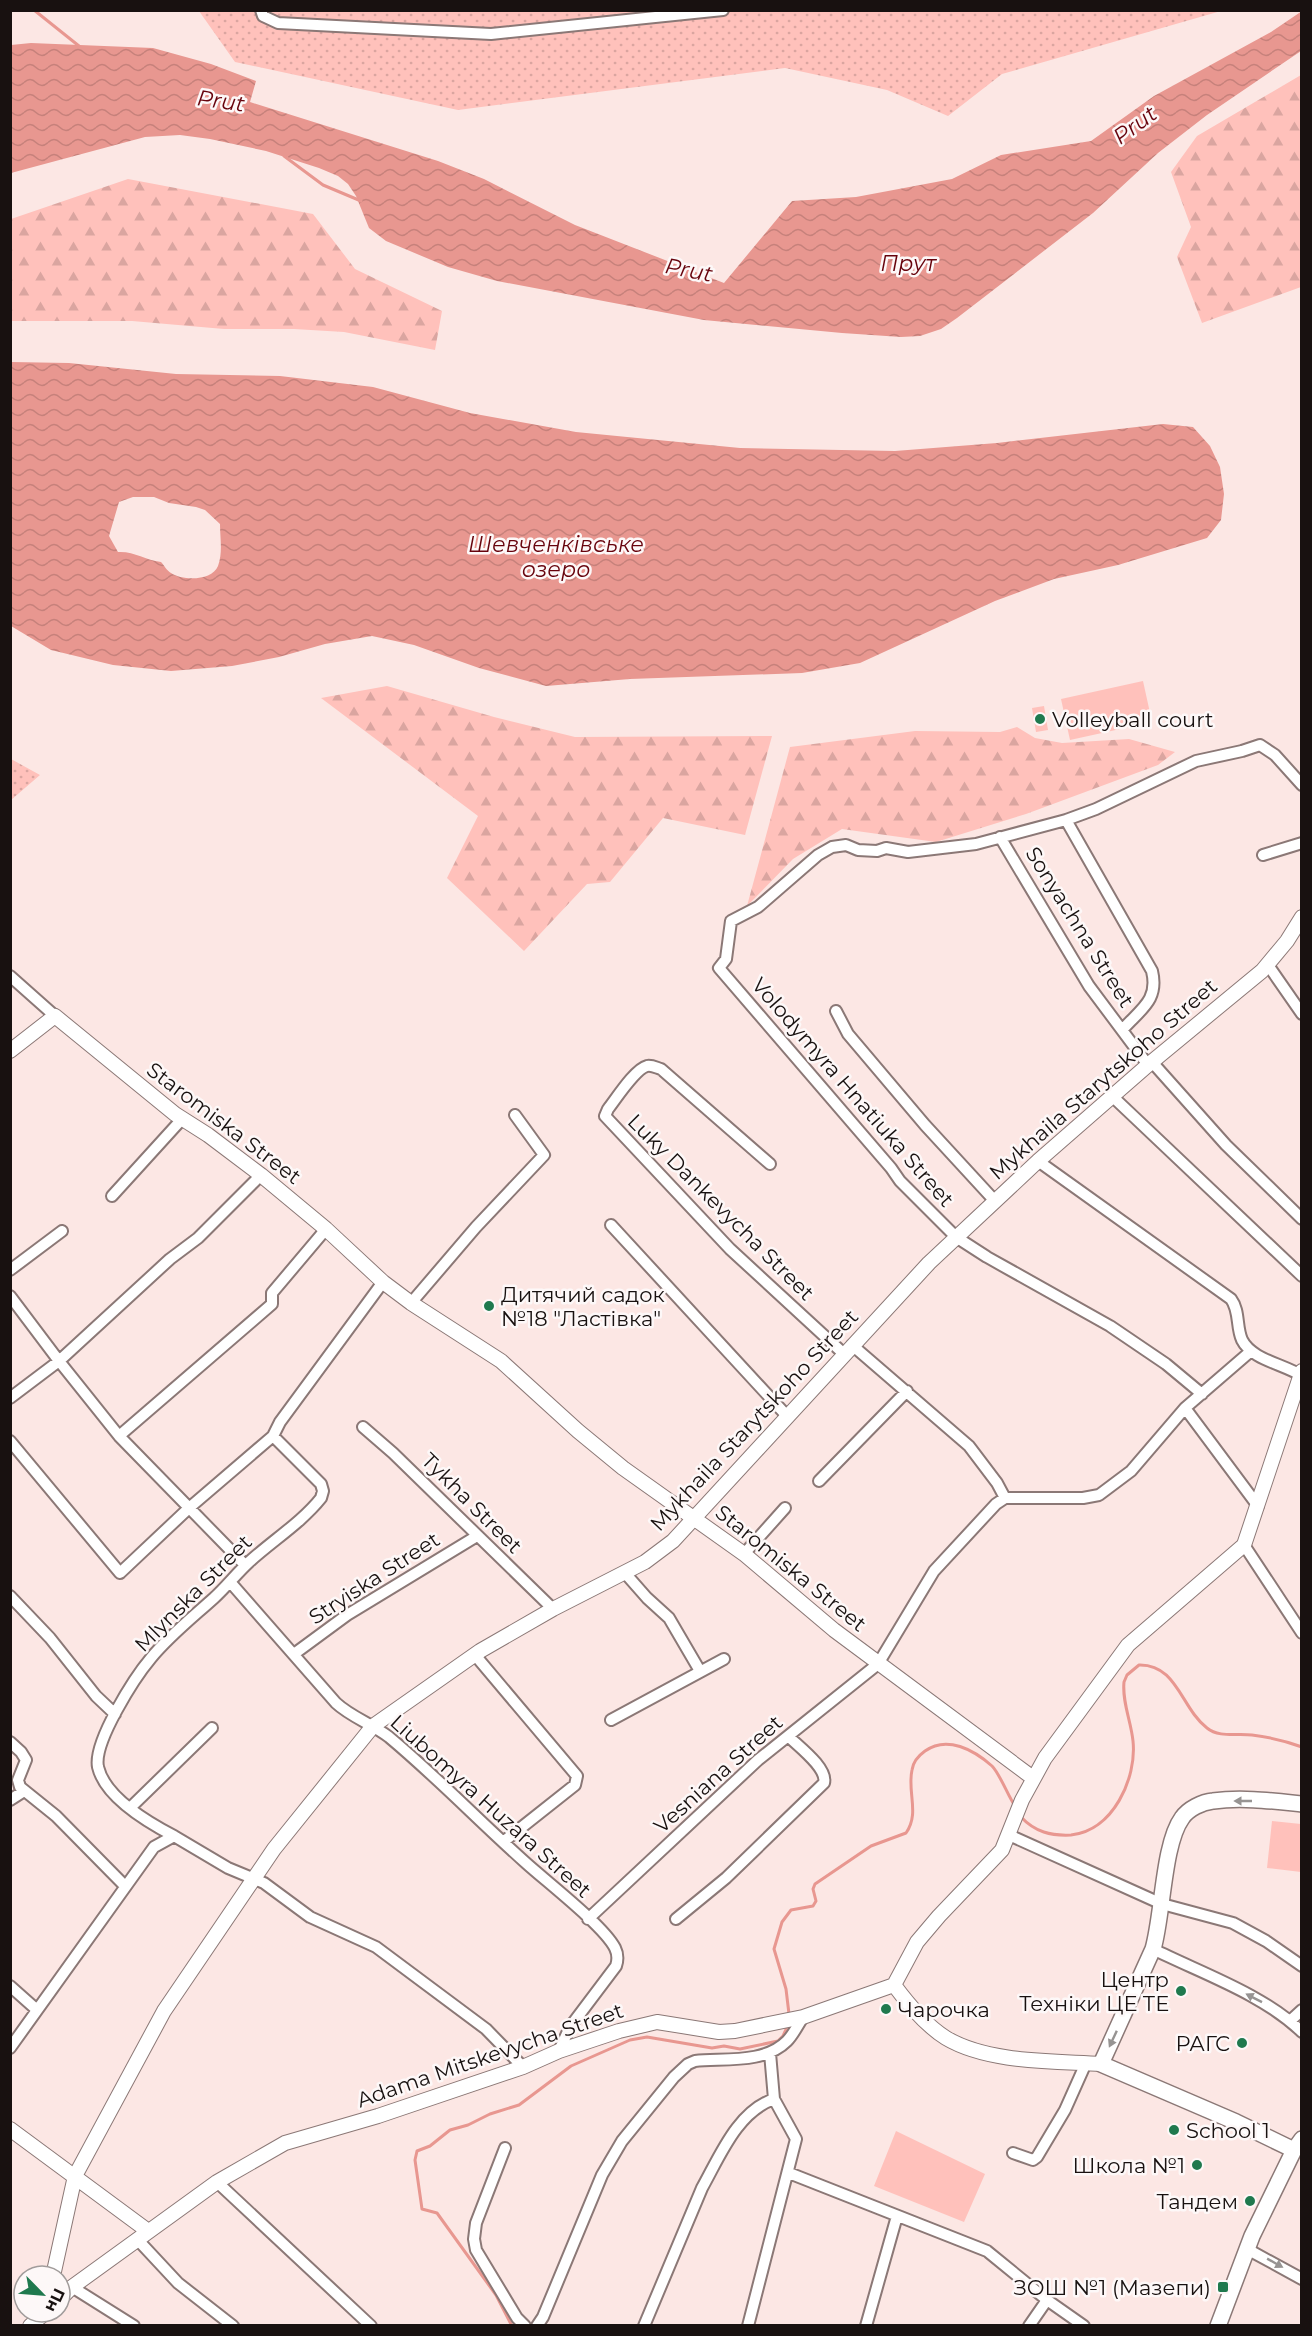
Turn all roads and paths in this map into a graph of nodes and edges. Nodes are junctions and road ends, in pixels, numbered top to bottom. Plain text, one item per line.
1 (261, 10) edge
2 (723, 10) edge
3 (1302, 785) edge
4 (1065, 820) junction
5 (1000, 837) junction
6 (1302, 843) edge
7 (1263, 855) dead end
8 (1302, 917) edge
9 (1268, 965) junction
10 (10, 976) edge
11 (836, 1011) dead end
12 (1302, 1014) edge
13 (55, 1017) junction
14 (1123, 1029) junction
15 (10, 1051) edge
16 (1150, 1064) junction
17 (1112, 1096) junction
18 (515, 1115) dead end
19 (182, 1119) junction
20 (1038, 1161) junction
21 (770, 1164) dead end
22 (261, 1175) junction
23 (112, 1196) dead end
24 (994, 1200) junction
25 (1302, 1219) edge
26 (612, 1225) dead end
27 (326, 1229) junction
28 (62, 1231) dead end
29 (956, 1237) junction
30 (10, 1270) edge
31 (1302, 1276) edge
32 (383, 1282) junction
33 (10, 1296) edge
34 (411, 1303) junction
35 (848, 1350) junction
36 (1251, 1351) junction
37 (59, 1361) junction
38 (1301, 1374) edge
39 (907, 1391) junction
40 (1202, 1394) junction
41 (10, 1398) edge
42 (1185, 1408) junction
43 (787, 1416) junction
44 (363, 1427) dead end
45 (119, 1436) junction
46 (273, 1436) junction
47 (10, 1441) edge
48 (819, 1481) dead end
49 (1005, 1498) junction
50 (1258, 1506) junction
51 (189, 1508) junction
52 (784, 1508) dead end
53 (693, 1517) junction
54 (477, 1536) junction
55 (1244, 1545) junction
56 (744, 1554) junction
57 (245, 1565) junction
58 (626, 1573) junction
59 (231, 1583) junction
60 (10, 1596) edge
61 (553, 1609) junction
62 (1302, 1633) edge
63 (294, 1654) junction
64 (475, 1655) junction
65 (724, 1659) dead end
66 (878, 1664) junction
67 (700, 1671) junction
68 (115, 1714) junction
69 (610, 1720) dead end
70 (373, 1726) junction
71 (213, 1728) dead end
72 (788, 1736) junction
73 (10, 1742) edge
74 (1033, 1778) junction
75 (24, 1791) junction
76 (10, 1800) edge
77 (1302, 1804) edge
78 (130, 1808) junction
79 (1009, 1835) junction
80 (174, 1836) junction
81 (503, 1842) junction
82 (253, 1879) junction
83 (125, 1887) junction
84 (1162, 1904) junction
85 (588, 1919) junction
86 (676, 1919) dead end
87 (1153, 1949) junction
88 (1302, 1966) edge
89 (894, 1985) junction
90 (10, 1986) edge
91 (37, 2010) junction
92 (1302, 2010) edge
93 (803, 2017) junction
94 (1290, 2020) junction
95 (1302, 2032) edge
96 (10, 2048) edge
97 (559, 2051) junction
98 (770, 2053) junction
99 (1094, 2064) junction
100 (523, 2067) junction
101 (774, 2099) junction
102 (10, 2129) edge
103 (1298, 2145) edge
104 (505, 2148) dead end
105 (1013, 2153) dead end
106 (789, 2173) junction
107 (75, 2176) junction
108 (217, 2182) junction
109 (897, 2216) junction
110 (142, 2235) junction
111 (1247, 2249) junction
112 (56, 2264) edge
113 (1302, 2279) edge
114 (72, 2287) joint
115 (1047, 2300) junction
116 (134, 2325) edge
117 (233, 2325) edge
118 (371, 2325) edge
119 (525, 2325) edge
120 (537, 2325) edge
121 (644, 2325) edge
122 (748, 2325) edge
123 (866, 2325) edge
124 (1029, 2325) edge
125 (1084, 2325) edge
126 (1218, 2325) edge

1 - 2 street
3 - 4 street
4 - 5 street
4 - 14 street
5 - 14 street, Sonyachna Street
5 - 29 street, Volodymyra Hnatiuka Street
6 - 7 street
8 - 9 street, Mykhaila Starytskoho Street
9 - 12 street
9 - 16 street, Mykhaila Starytskoho Street
10 - 13 street, Staromiska Street
11 - 24 street
13 - 15 street
13 - 19 street, Staromiska Street
14 - 16 street, Sonyachna Street
16 - 17 street, Mykhaila Starytskoho Street
16 - 25 street, Sonyachna Street
17 - 20 street, Mykhaila Starytskoho Street
17 - 31 street
18 - 34 street
19 - 22 street, Staromiska Street
19 - 23 street
20 - 24 street, Mykhaila Starytskoho Street
20 - 36 street
21 - 35 street, Luky Dankevycha Street
22 - 27 street, Staromiska Street
22 - 37 street
24 - 29 street, Mykhaila Starytskoho Street
26 - 43 street
27 - 32 street, Staromiska Street
27 - 45 street
28 - 30 street
29 - 35 street, Mykhaila Starytskoho Street
29 - 40 street, Volodymyra Hnatiuka Street
32 - 34 street, Staromiska Street
32 - 46 street
33 - 37 street
34 - 53 street, Staromiska Street
35 - 39 street, Luky Dankevycha Street
35 - 43 street, Mykhaila Starytskoho Street
36 - 38 street
36 - 40 street
37 - 41 street
37 - 45 street
38 - 50 street
39 - 48 street
39 - 49 street, Luky Dankevycha Street
40 - 42 street
42 - 49 street
42 - 50 street
43 - 53 street, Mykhaila Starytskoho Street
44 - 54 street, Tykha Street
45 - 51 street
46 - 51 street
46 - 57 street, Mlynska Street
47 - 51 street
49 - 66 street
50 - 55 street
51 - 57 street
52 - 56 street
53 - 56 street, Staromiska Street
53 - 58 street, Mykhaila Starytskoho Street
54 - 61 street, Tykha Street
54 - 63 street, Stryiska Street
55 - 62 street
55 - 74 street
56 - 66 street, Staromiska Street
57 - 59 street, Mlynska Street
58 - 61 street, Mykhaila Starytskoho Street
58 - 67 street
59 - 63 street, Liubomyra Huzara Street
59 - 68 street, Mlynska Street
60 - 68 street
61 - 64 street, Mykhaila Starytskoho Street
63 - 70 street, Liubomyra Huzara Street
64 - 70 street, Mykhaila Starytskoho Street
64 - 81 street
65 - 67 street
66 - 72 street, Vesniana Street
66 - 74 street, Staromiska Street
67 - 69 street
68 - 78 street, Mlynska Street
70 - 81 street, Liubomyra Huzara Street
70 - 82 street, Mykhaila Starytskoho Street
71 - 78 street
72 - 85 street, Vesniana Street
72 - 86 street
73 - 75 street
74 - 79 street
75 - 76 street
75 - 83 street
77 -> 84 main road
78 - 80 street, Mlynska Street
79 - 84 street
79 - 89 street
80 - 82 street, Mlynska Street
80 - 83 street
81 - 85 street, Liubomyra Huzara Street
82 - 100 street, Mlynska Street
82 - 107 street, Mykhaila Starytskoho Street
83 - 91 street
84 - 87 main road
84 - 88 street
85 - 97 street, Liubomyra Huzara Street
94 -> 87 street
87 -> 99 main road
89 - 93 street, Adama Mitskevycha Street
89 - 99 street
90 - 91 street
91 - 96 street
92 - 94 street
93 - 97 street, Adama Mitskevycha Street
93 - 98 street
94 - 95 street
97 - 100 street, Adama Mitskevycha Street
98 - 101 street
98 - 120 street
99 - 103 main road
99 - 105 street
100 - 108 street, Adama Mitskevycha Street
101 - 106 street
101 - 121 street
102 - 107 street
103 - 111 main road
104 - 119 street
106 - 109 street
106 - 122 street
107 - 110 street
107 - 112 street, Mykhaila Starytskoho Street
108 - 110 street, Adama Mitskevycha Street
108 - 118 street
109 - 115 street
109 - 123 street
110 - 114 street, Adama Mitskevycha Street
110 - 117 street
111 -> 113 street
111 - 126 main road
114 - 116 street
115 - 124 street
115 - 125 street

